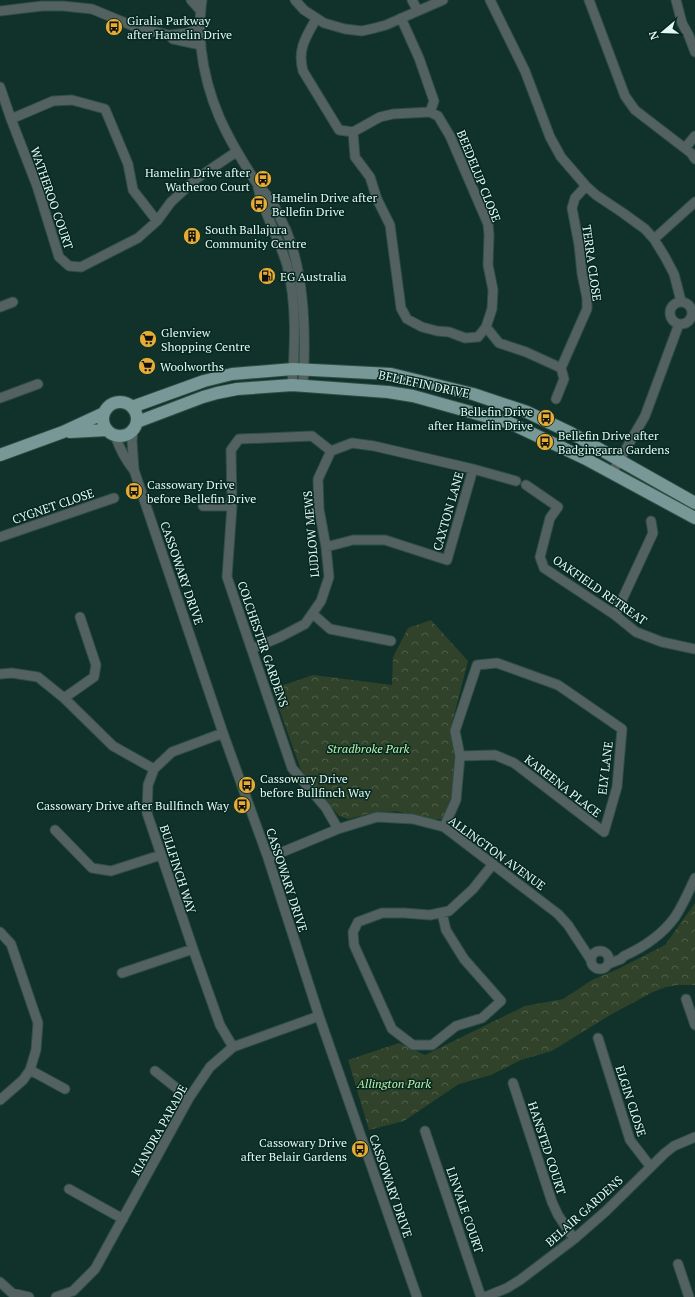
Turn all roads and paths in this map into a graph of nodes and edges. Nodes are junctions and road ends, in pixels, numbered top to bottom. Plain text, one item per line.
1 (191, 0) edge
2 (202, 0) edge
3 (295, 0) edge
4 (412, 0) edge
5 (443, 0) edge
6 (490, 0) edge
7 (589, 0) edge
8 (676, 0) edge
9 (93, 4) edge
10 (0, 11) edge
11 (201, 11) junction
12 (418, 11) junction
13 (401, 18) junction
14 (316, 19) junction
15 (199, 28) junction
16 (169, 35) junction
17 (201, 45) junction
18 (695, 52) edge
19 (0, 87) edge
20 (430, 112) junction
21 (11, 119) junction
22 (353, 132) junction
23 (695, 136) edge
24 (685, 148) junction
25 (236, 152) junction
26 (695, 159) edge
27 (586, 186) junction
28 (694, 206) edge
29 (158, 221) junction
30 (654, 239) junction
31 (681, 301) junction
32 (14, 302) dead end
33 (0, 307) edge
34 (694, 312) edge
35 (679, 324) junction
36 (486, 327) junction
37 (561, 368) junction
38 (299, 369) junction
39 (38, 384) dead end
40 (298, 385) junction
41 (0, 398) edge
42 (556, 399) dead end
43 (132, 407) junction
44 (104, 413) junction
45 (135, 426) junction
46 (63, 432) junction
47 (111, 433) junction
48 (331, 451) junction
49 (0, 455) edge
50 (619, 460) junction
51 (473, 469) junction
52 (134, 470) junction
53 (612, 474) junction
54 (516, 481) dead end
55 (526, 485) dead end
56 (114, 498) dead end
57 (695, 503) edge
58 (203, 506) dead end
59 (232, 506) junction
60 (695, 518) edge
61 (651, 521) dead end
62 (0, 537) edge
63 (326, 547) junction
64 (312, 614) junction
65 (615, 615) junction
66 (80, 617) dead end
67 (391, 641) dead end
68 (252, 649) junction
69 (695, 649) edge
70 (0, 674) edge
71 (64, 698) junction
72 (223, 733) junction
73 (460, 756) junction
74 (154, 769) junction
75 (444, 827) junction
76 (338, 828) junction
77 (55, 830) dead end
78 (604, 832) joint
79 (162, 856) junction
80 (268, 858) junction
81 (493, 864) junction
82 (695, 878) edge
83 (442, 913) junction
84 (0, 932) edge
85 (193, 949) junction
86 (607, 954) junction
87 (593, 956) junction
88 (624, 956) junction
89 (608, 964) junction
90 (122, 973) dead end
91 (686, 999) dead end
92 (319, 1016) junction
93 (695, 1025) edge
94 (598, 1038) dead end
95 (233, 1047) junction
96 (30, 1070) junction
97 (155, 1071) dead end
98 (513, 1083) dead end
99 (65, 1089) dead end
100 (189, 1098) junction
101 (0, 1100) edge
102 (425, 1131) dead end
103 (695, 1137) edge
104 (650, 1166) junction
105 (69, 1189) dead end
106 (123, 1219) junction
107 (574, 1239) junction
108 (678, 1264) dead end
109 (0, 1282) edge
110 (75, 1294) edge
111 (11, 1295) edge
112 (29, 1297) edge
113 (56, 1297) edge
114 (417, 1297) edge
115 (481, 1297) edge
116 (485, 1297) edge
117 (689, 1297) edge

1 - 11 street
2 - 11 street
3 - 14 street
4 - 12 street
5 - 12 street
6 - 27 street
7 - 24 street
8 - 18 street
9 - 10 street
9 - 16 street
11 - 15 street
12 - 13 street
13 - 14 street
13 - 20 street
14 - 22 street
15 - 16 street
15 - 17 street
16 - 17 street
17 - 25 street
19 - 21 street, WATHEROO COURT
20 - 22 street
20 - 36 street, BEEDELUP CLOSE
21 - 29 street
21 - 29 street, WATHEROO COURT
22 - 36 street
23 - 24 street
24 - 26 street
25 - 29 street, WATHEROO COURT
25 - 38 street
27 - 30 street
27 - 37 street, TERRA CLOSE
28 - 30 street
30 - 31 street
31 - 34 street
31 - 35 street
32 - 33 street
34 - 35 street
35 - 50 street
36 - 37 street
37 - 42 street, TERRA CLOSE
38 - 40 street
38 - 43 main road, BELLEFIN DRIVE
38 - 50 main road, BELLEFIN DRIVE
39 - 41 street
40 - 45 main road, BELLEFIN DRIVE
40 - 53 main road, BELLEFIN DRIVE
43 - 44 main road
43 - 45 main road
44 - 46 main road
44 - 47 main road
45 - 47 main road
45 - 52 street, CASSOWARY DRIVE
46 - 47 main road
46 - 49 main road
47 - 52 street, CASSOWARY DRIVE
48 - 51 street
48 - 59 street, COLCHESTER GARDENS
48 - 63 street, LUDLOW MEWS
50 - 53 street
50 - 57 main road, BELLEFIN DRIVE
51 - 54 street
51 - 63 street, CAXTON LANE
52 - 72 street, CASSOWARY DRIVE
53 - 60 main road, BELLEFIN DRIVE
55 - 65 street, OAKFIELD RETREAT
56 - 62 street, CYGNET CLOSE
58 - 59 street
59 - 68 street, COLCHESTER GARDENS
61 - 65 street
63 - 64 street, LUDLOW MEWS
64 - 67 street
64 - 68 street, LUDLOW MEWS
65 - 69 street, OAKFIELD RETREAT
66 - 71 street
68 - 76 street, COLCHESTER GARDENS
70 - 71 street
71 - 74 street
72 - 74 street, BULLFINCH WAY
72 - 80 street, CASSOWARY DRIVE
73 - 75 street
73 - 78 street, KAREENA PLACE
73 - 78 street, ELY LANE
74 - 79 street, BULLFINCH WAY
75 - 76 street, ALLINGTON AVENUE
75 - 81 street, ALLINGTON AVENUE
76 - 80 street, ALLINGTON AVENUE
77 - 79 street
79 - 85 street, BULLFINCH WAY
80 - 92 street, CASSOWARY DRIVE
81 - 83 street
81 - 87 street, ALLINGTON AVENUE
82 - 88 street
83 - 83 street
84 - 96 street
85 - 90 street
85 - 95 street, BULLFINCH WAY
86 - 87 street
86 - 88 street
86 - 89 street
87 - 89 street
88 - 89 street
91 - 93 street
92 - 95 street, KIANDRA PARADE
92 - 114 street, CASSOWARY DRIVE
94 - 104 street, ELGIN CLOSE
95 - 100 street, KIANDRA PARADE
96 - 99 street
96 - 101 street
97 - 100 street
98 - 107 street, HANSTED COURT
100 - 106 street, KIANDRA PARADE
102 - 115 street, LINVALE COURT
103 - 104 street, BELAIR GARDENS
104 - 107 street, BELAIR GARDENS
105 - 106 street
106 - 110 street, KIANDRA PARADE
107 - 116 street, BELAIR GARDENS
108 - 117 street
109 - 111 street
110 - 113 street, KIANDRA PARADE
111 - 112 street

